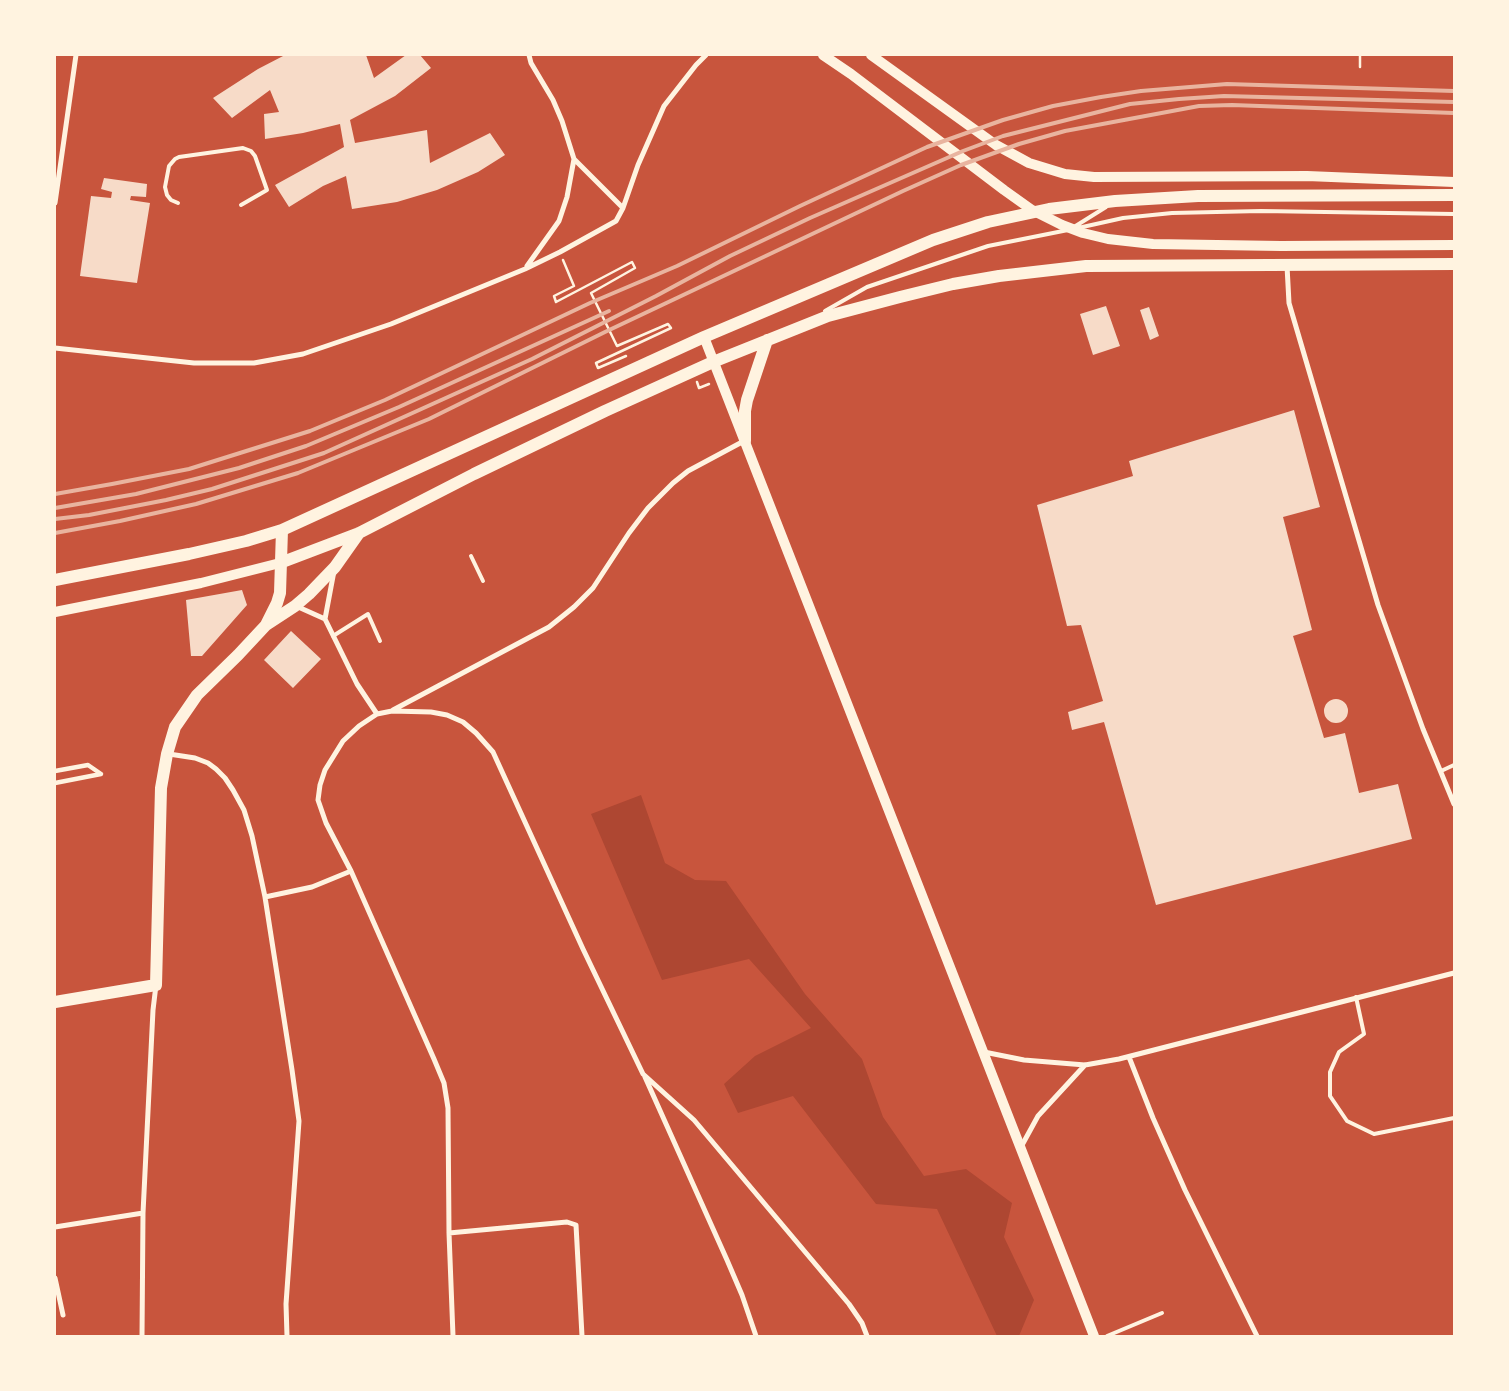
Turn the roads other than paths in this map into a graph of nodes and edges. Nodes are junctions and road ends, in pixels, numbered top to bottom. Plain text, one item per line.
1 (76, 55) edge
2 (529, 55) edge
3 (706, 55) edge
4 (823, 55) edge
5 (871, 55) edge
6 (574, 158) junction
7 (1454, 182) edge
8 (1454, 195) edge
9 (1115, 201) junction
10 (55, 202) edge
11 (178, 204) dead end
12 (241, 204) dead end
13 (624, 208) junction
14 (1454, 214) edge
15 (1070, 230) junction
16 (1454, 245) edge
17 (1454, 264) edge
18 (1287, 266) junction
19 (525, 269) junction
20 (792, 330) junction
21 (704, 337) junction
22 (767, 340) junction
23 (55, 348) edge
24 (713, 362) junction
25 (745, 441) junction
26 (282, 530) junction
27 (358, 533) junction
28 (472, 556) dead end
29 (280, 563) junction
30 (335, 567) junction
31 (55, 580) edge
32 (483, 581) dead end
33 (295, 606) junction
34 (55, 612) edge
35 (325, 619) junction
36 (266, 625) junction
37 (334, 636) junction
38 (380, 641) dead end
39 (392, 710) junction
40 (378, 714) junction
41 (167, 754) junction
42 (1454, 765) edge
43 (1441, 770) junction
44 (55, 771) edge
45 (55, 783) edge
46 (1454, 804) edge
47 (351, 871) junction
48 (265, 897) junction
49 (1454, 973) edge
50 (156, 985) junction
51 (1356, 997) junction
52 (55, 1002) edge
53 (982, 1051) junction
54 (1129, 1057) junction
55 (1085, 1065) junction
56 (643, 1074) junction
57 (1454, 1118) edge
58 (1020, 1149) junction
59 (143, 1213) junction
60 (55, 1227) edge
61 (449, 1233) junction
62 (55, 1278) edge
63 (1162, 1313) dead end
64 (63, 1315) dead end
65 (142, 1336) edge
66 (287, 1336) edge
67 (453, 1336) edge
68 (582, 1336) edge
69 (756, 1336) edge
70 (867, 1336) edge
71 (1094, 1336) edge
72 (1107, 1336) edge
73 (1257, 1336) edge

1 - 10 street
2 - 6 street
3 - 13 street
4 - 16 main road
5 - 7 main road
6 - 13 street
6 - 19 street
8 - 9 main road
9 - 15 lane
9 - 21 main road
11 - 12 lane
13 - 19 street
14 - 15 lane
15 - 20 lane
17 - 18 main road
18 - 20 main road
18 - 43 street
19 - 23 street
20 - 22 main road
21 - 24 main road
21 - 26 main road
22 - 24 main road
22 - 25 main road
24 - 25 main road
24 - 27 main road
25 - 39 street
25 - 53 main road
26 - 29 main road
26 - 31 main road
27 - 29 main road
27 - 30 main road
28 - 32 lane
29 - 34 main road
29 - 36 main road
30 - 33 main road
30 - 35 street
33 - 35 street
33 - 36 main road
35 - 37 street
36 - 41 main road
37 - 38 lane
37 - 40 street
39 - 40 street
39 - 56 street
40 - 47 street
41 - 48 street
41 - 50 main road
42 - 43 lane
43 - 46 street
44 - 45 street
47 - 48 street
47 - 61 street
48 - 66 street
49 - 51 street
50 - 52 main road
50 - 59 street
51 - 54 street
51 - 57 lane
53 - 55 street
53 - 58 main road
54 - 55 street
54 - 73 street
55 - 58 street
56 - 69 street
56 - 70 street
58 - 71 main road
59 - 60 street
59 - 65 street
61 - 67 street
61 - 68 street
62 - 64 street
63 - 72 lane

